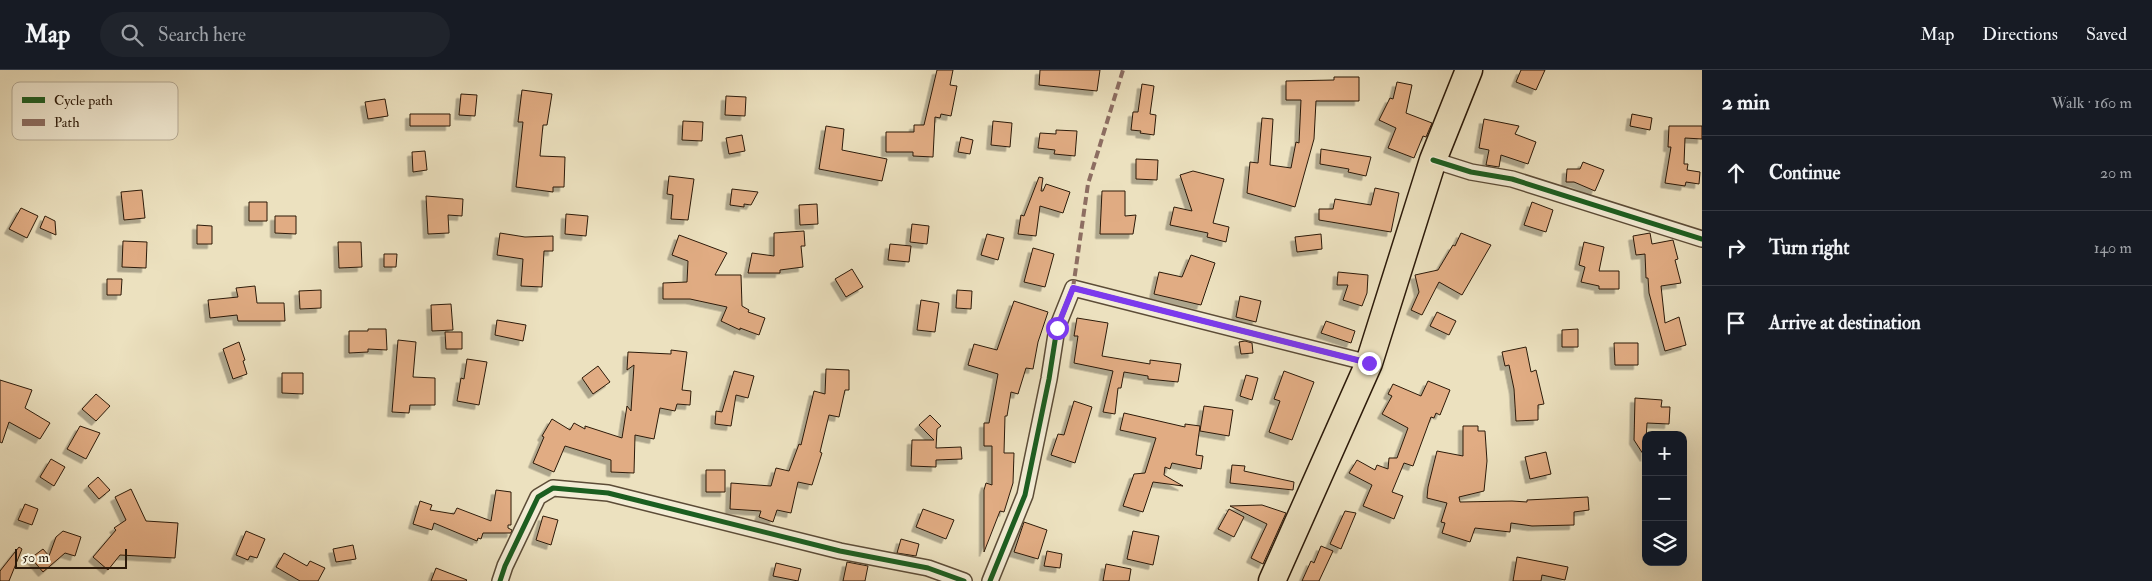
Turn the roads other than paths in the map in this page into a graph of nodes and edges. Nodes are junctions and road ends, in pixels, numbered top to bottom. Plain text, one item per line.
1 (1469, 70) edge
2 (1433, 160) junction
3 (1702, 239) edge
4 (1369, 363) junction
5 (500, 581) edge
6 (964, 581) edge
7 (990, 581) edge
8 (1272, 581) edge

1 - 2 highway
2 - 3 street
2 - 4 highway
4 - 7 street
4 - 8 highway
5 - 6 street

